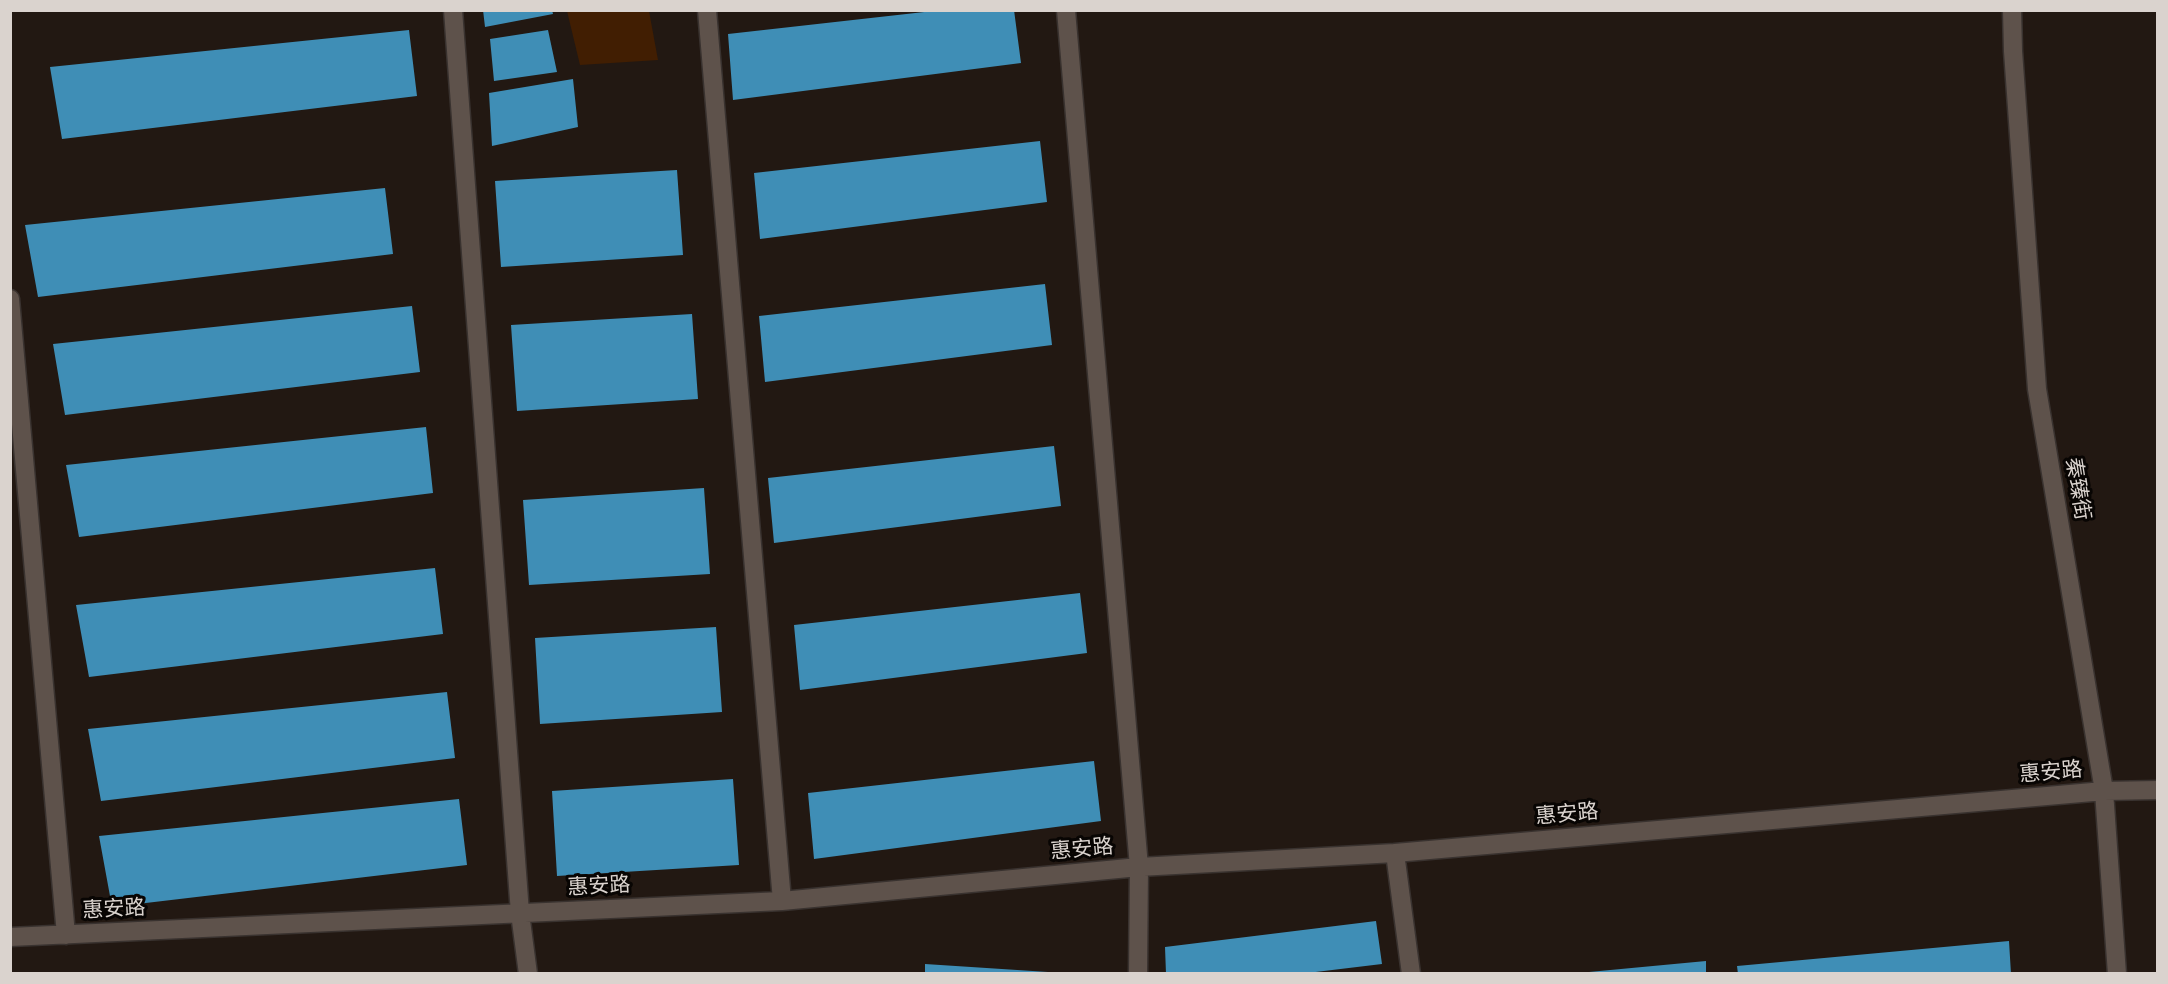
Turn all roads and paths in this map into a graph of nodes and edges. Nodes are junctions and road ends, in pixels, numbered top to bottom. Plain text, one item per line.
1 (453, 10) edge
2 (707, 10) edge
3 (1066, 10) edge
4 (2012, 10) edge
5 (10, 299) edge
6 (2157, 790) edge
7 (2104, 791) junction
8 (1395, 853) junction
9 (1139, 867) junction
10 (782, 901) junction
11 (520, 913) junction
12 (66, 935) junction
13 (10, 938) edge
14 (528, 974) edge
15 (1138, 974) edge
16 (1411, 974) edge
17 (2117, 974) edge

1 - 11 street
2 - 10 street
3 - 9 street
4 - 7 street, 秦臻街
5 - 12 street
6 - 7 street, 惠安路
7 - 8 street, 惠安路
7 - 17 street, 秦臻街
8 - 9 street, 惠安路
8 - 16 street
9 - 10 street, 惠安路
9 - 15 street
10 - 11 street, 惠安路
11 - 12 street, 惠安路
11 - 14 street
12 - 13 street, 惠安路

